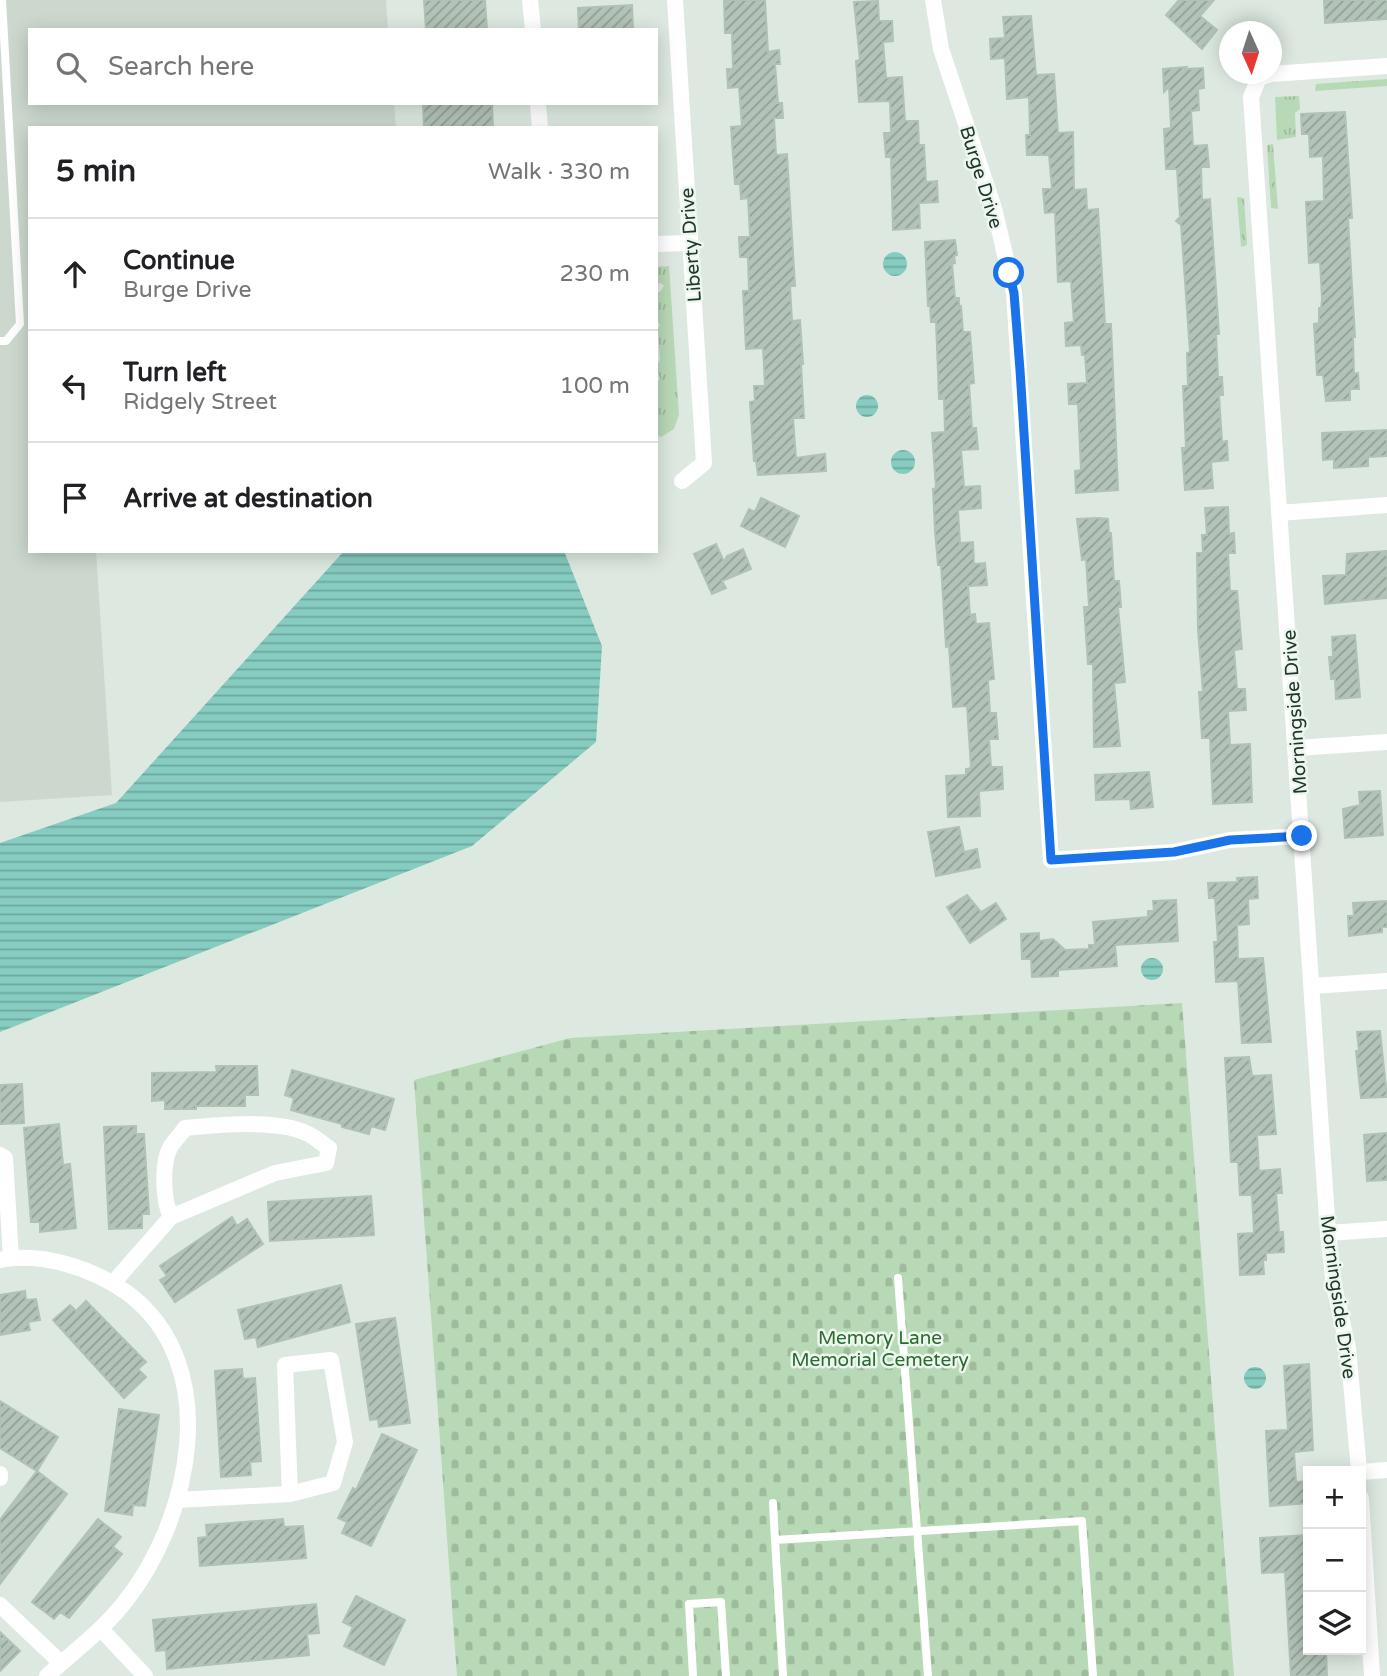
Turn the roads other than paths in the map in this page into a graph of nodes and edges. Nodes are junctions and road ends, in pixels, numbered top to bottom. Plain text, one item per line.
1 (2, 0) edge
2 (530, 0) edge
3 (675, 0) edge
4 (933, 0) edge
5 (533, 28) edge
6 (1387, 66) edge
7 (538, 105) edge
8 (540, 126) edge
9 (689, 243) junction
10 (658, 244) edge
11 (0, 341) edge
12 (682, 481) dead end
13 (1387, 505) edge
14 (1279, 513) junction
15 (1387, 742) edge
16 (1297, 748) junction
17 (1302, 836) junction
18 (1387, 981) edge
19 (1312, 986) junction
20 (0, 1155) edge
21 (171, 1217) junction
22 (1387, 1229) edge
23 (1328, 1233) junction
24 (5, 1259) edge
25 (898, 1278) dead end
26 (113, 1283) junction
27 (1360, 1466) edge
28 (1387, 1470) edge
29 (1366, 1471) edge
30 (290, 1494) junction
31 (177, 1500) junction
32 (773, 1503) dead end
33 (1363, 1529) edge
34 (917, 1531) junction
35 (775, 1540) junction
36 (0, 1605) edge
37 (101, 1629) junction
38 (61, 1663) junction
39 (47, 1676) edge
40 (145, 1676) edge
41 (693, 1676) edge
42 (726, 1676) edge
43 (783, 1676) edge
44 (928, 1676) edge
45 (1093, 1676) edge
46 (1372, 1676) edge

1 - 11 lane
2 - 5 street
3 - 9 street, Liberty Drive
4 - 17 street, Burge Drive
6 - 14 street, Morningside Drive
7 - 8 street
9 - 10 street
9 - 12 street, Liberty Drive
13 - 14 street
14 - 16 street, Morningside Drive
15 - 16 street
16 - 17 street, Morningside Drive
17 - 19 street, Morningside Drive
18 - 19 street
19 - 23 street, Morningside Drive
20 - 24 street
21 - 21 street
21 - 26 street
22 - 23 street
23 - 27 street, Morningside Drive
24 - 26 street
25 - 34 lane
26 - 31 street
28 - 29 street
30 - 30 street
30 - 31 street
31 - 37 street
32 - 35 lane
33 - 46 street
34 - 35 lane
34 - 44 lane
34 - 45 lane
35 - 43 lane
36 - 38 street
37 - 38 street
37 - 40 street
38 - 39 street
41 - 42 lane

